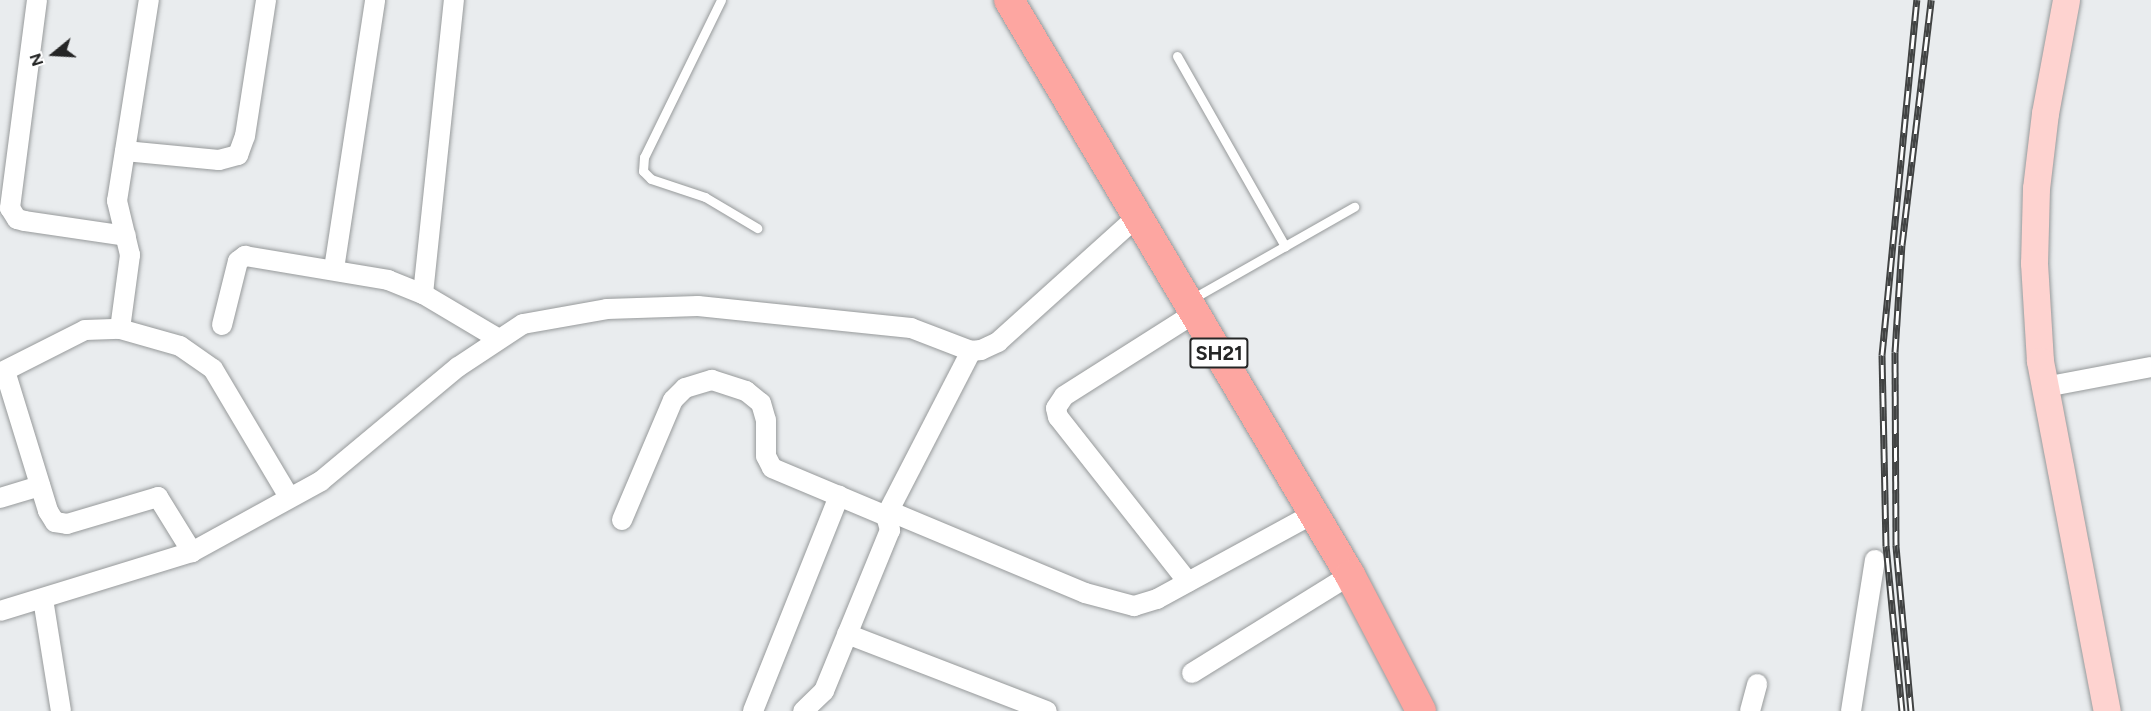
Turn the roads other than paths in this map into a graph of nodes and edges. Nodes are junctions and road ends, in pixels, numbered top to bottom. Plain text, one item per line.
1 (37, 0) edge
2 (149, 0) edge
3 (266, 0) edge
4 (375, 0) edge
5 (454, 0) edge
6 (721, 0) edge
7 (1009, 0) edge
8 (2048, 0) edge
9 (2066, 0) edge
10 (1177, 56) dead end
11 (125, 151) junction
12 (1354, 207) dead end
13 (1139, 215) junction
14 (9, 221) edge
15 (757, 228) dead end
16 (126, 237) junction
17 (1285, 246) junction
18 (334, 269) junction
19 (423, 294) junction
20 (1192, 307) junction
21 (222, 325) dead end
22 (120, 329) junction
23 (497, 338) junction
24 (971, 351) junction
25 (2151, 367) edge
26 (3, 372) edge
27 (2045, 387) junction
28 (40, 486) junction
29 (839, 496) junction
30 (289, 497) junction
31 (0, 498) edge
32 (887, 514) junction
33 (1313, 514) junction
34 (622, 520) dead end
35 (192, 552) junction
36 (1875, 560) dead end
37 (1350, 575) junction
38 (1188, 582) junction
39 (43, 599) junction
40 (0, 611) edge
41 (847, 634) junction
42 (1192, 673) dead end
43 (1756, 684) dead end
44 (808, 710) edge
45 (61, 711) edge
46 (753, 711) edge
47 (1047, 711) edge
48 (1422, 711) edge
49 (1750, 711) edge
50 (1851, 711) edge
51 (2092, 711) edge
52 (2107, 711) edge

1 - 14 street
2 - 11 street
3 - 11 street
4 - 18 street
5 - 19 street
6 - 15 lane
7 - 13 main road, SH21
8 - 51 street
9 - 27 street
10 - 17 lane
11 - 16 street
12 - 17 lane
13 - 20 main road, SH21
13 - 24 street
14 - 16 street
16 - 22 street
17 - 20 lane
18 - 19 street
18 - 21 street
19 - 23 street
20 - 33 main road, SH21
20 - 38 street
22 - 26 street
22 - 30 street
23 - 24 street
23 - 30 street
24 - 32 street
25 - 27 street
26 - 28 street
27 - 52 street
28 - 31 street
28 - 35 street
29 - 32 street
29 - 34 street
29 - 46 street
30 - 35 street
32 - 38 street
32 - 41 street
33 - 37 main road, SH21
33 - 38 street
35 - 39 street
36 - 50 street
37 - 42 street
37 - 48 main road, SH21
39 - 40 street
39 - 45 street
41 - 44 street
41 - 47 street
43 - 49 street

